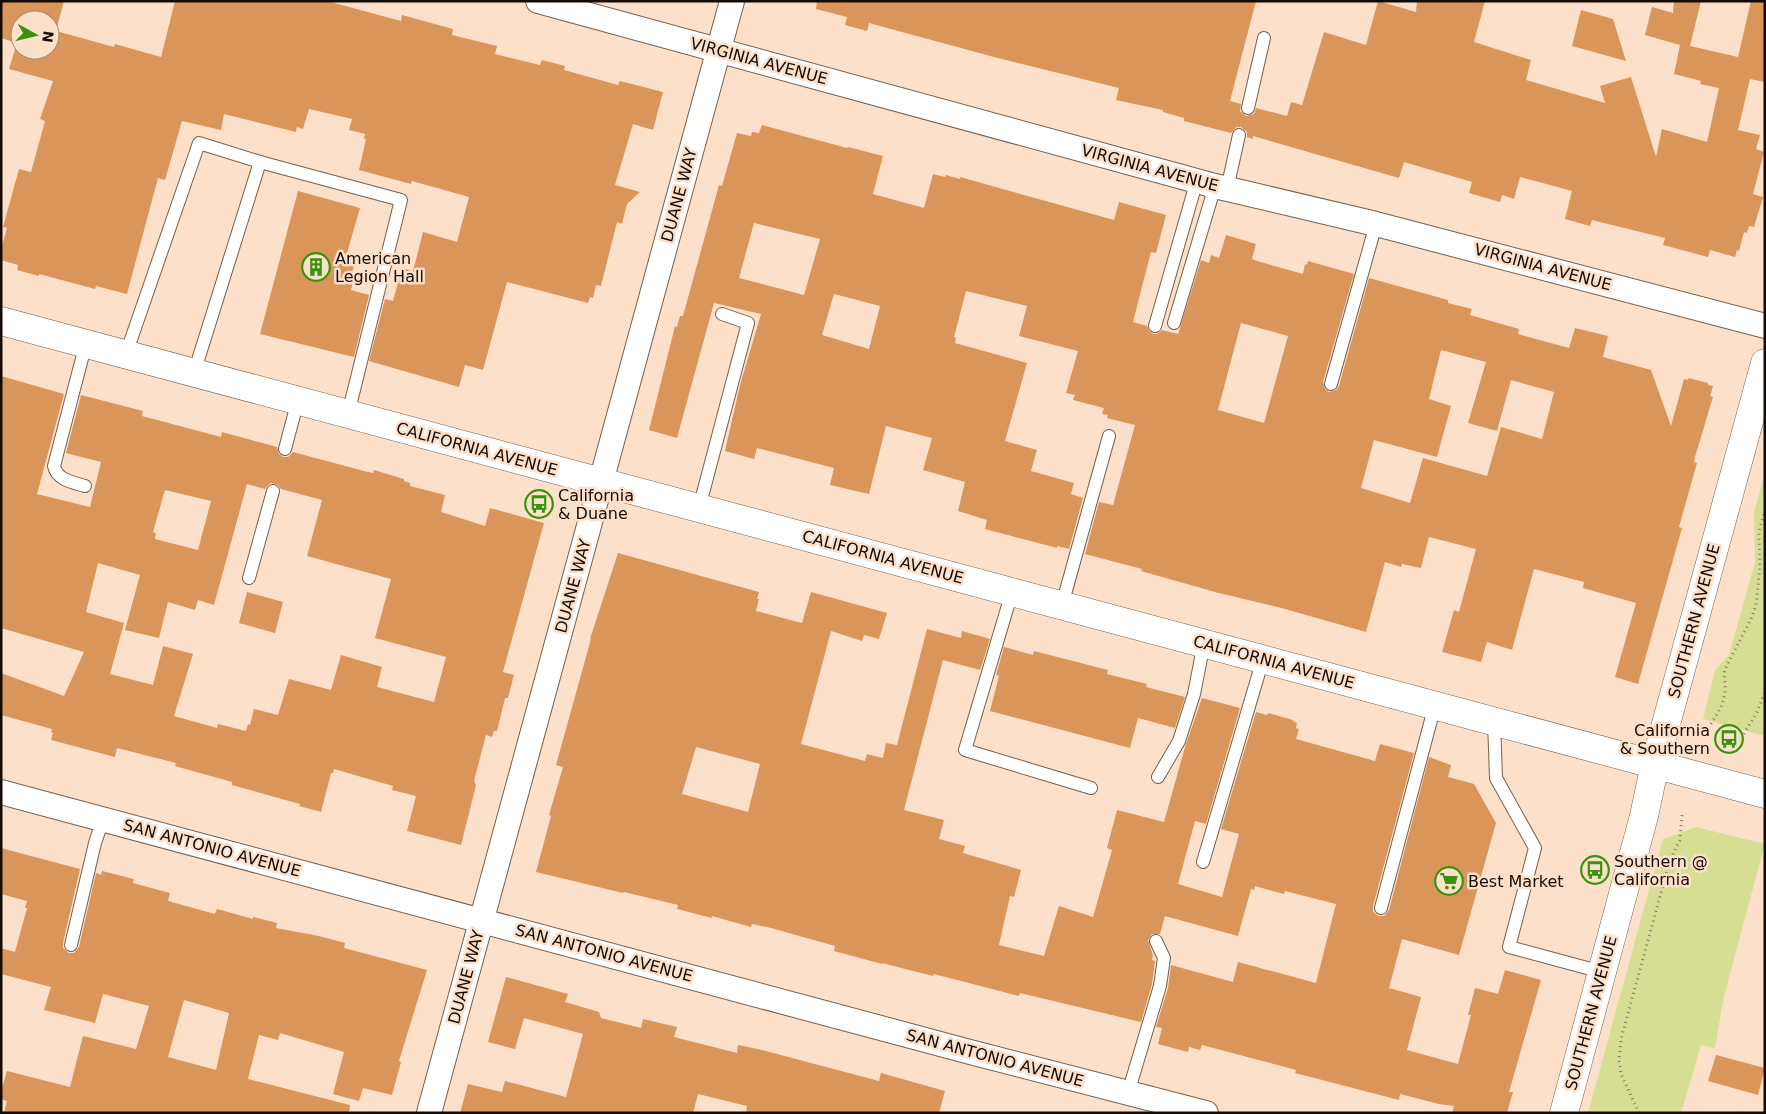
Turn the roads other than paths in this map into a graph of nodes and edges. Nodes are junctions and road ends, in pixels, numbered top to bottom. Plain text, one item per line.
1 (538, 1) edge
2 (732, 1) edge
3 (1264, 38) dead end
4 (719, 50) junction
5 (1248, 108) dead end
6 (1239, 136) dead end
7 (260, 162) junction
8 (1213, 185) junction
9 (1376, 224) junction
10 (722, 314) dead end
11 (1, 321) edge
12 (1174, 323) dead end
13 (1155, 326) dead end
14 (1765, 326) edge
15 (86, 343) junction
16 (126, 354) junction
17 (1765, 363) edge
18 (194, 373) junction
19 (1331, 384) dead end
20 (298, 400) junction
21 (348, 414) junction
22 (1109, 436) dead end
23 (284, 449) dead end
24 (602, 482) junction
25 (84, 486) dead end
26 (273, 491) dead end
27 (699, 508) junction
28 (249, 578) dead end
29 (1012, 592) junction
30 (1062, 605) junction
31 (1204, 643) junction
32 (1264, 659) junction
33 (1435, 705) junction
34 (1494, 721) junction
35 (1655, 764) junction
36 (1158, 777) dead end
37 (1091, 788) dead end
38 (1, 792) edge
39 (1765, 794) edge
40 (104, 819) junction
41 (1203, 862) dead end
42 (1381, 908) dead end
43 (482, 920) junction
44 (1156, 941) dead end
45 (71, 945) dead end
46 (1602, 972) junction
47 (1128, 1093) junction
48 (430, 1113) edge
49 (1206, 1113) edge
50 (1564, 1113) edge

1 - 4 street, VIRGINIA AVENUE
2 - 4 street, DUANE WAY
3 - 5 lane
4 - 8 street, VIRGINIA AVENUE
4 - 24 street, DUANE WAY
6 - 8 lane
7 - 16 lane
7 - 18 lane
7 - 21 lane
8 - 9 street, VIRGINIA AVENUE
8 - 12 lane
8 - 13 lane
9 - 14 street, VIRGINIA AVENUE
9 - 19 lane
10 - 27 lane
11 - 15 main road, CALIFORNIA AVENUE
15 - 16 main road, CALIFORNIA AVENUE
15 - 25 lane
16 - 18 main road, CALIFORNIA AVENUE
17 - 35 main road, SOUTHERN AVENUE
18 - 20 main road, CALIFORNIA AVENUE
20 - 21 main road, CALIFORNIA AVENUE
20 - 23 lane
21 - 24 main road, CALIFORNIA AVENUE
22 - 30 lane
24 - 27 main road, CALIFORNIA AVENUE
24 - 43 street, DUANE WAY
26 - 28 lane
27 - 29 main road, CALIFORNIA AVENUE
29 - 30 main road, CALIFORNIA AVENUE
29 - 37 lane
30 - 31 main road, CALIFORNIA AVENUE
31 - 32 main road, CALIFORNIA AVENUE
31 - 36 lane
32 - 33 main road, CALIFORNIA AVENUE
32 - 41 lane
33 - 34 main road, CALIFORNIA AVENUE
33 - 42 lane
34 - 35 main road, CALIFORNIA AVENUE
34 - 46 lane
35 - 39 main road, CALIFORNIA AVENUE
35 - 46 main road, SOUTHERN AVENUE
38 - 40 street, SAN ANTONIO AVENUE
40 - 43 street, SAN ANTONIO AVENUE
40 - 45 lane
43 - 47 street, SAN ANTONIO AVENUE
43 - 48 street, DUANE WAY
44 - 47 lane
46 - 50 main road, SOUTHERN AVENUE
47 - 49 street, SAN ANTONIO AVENUE

